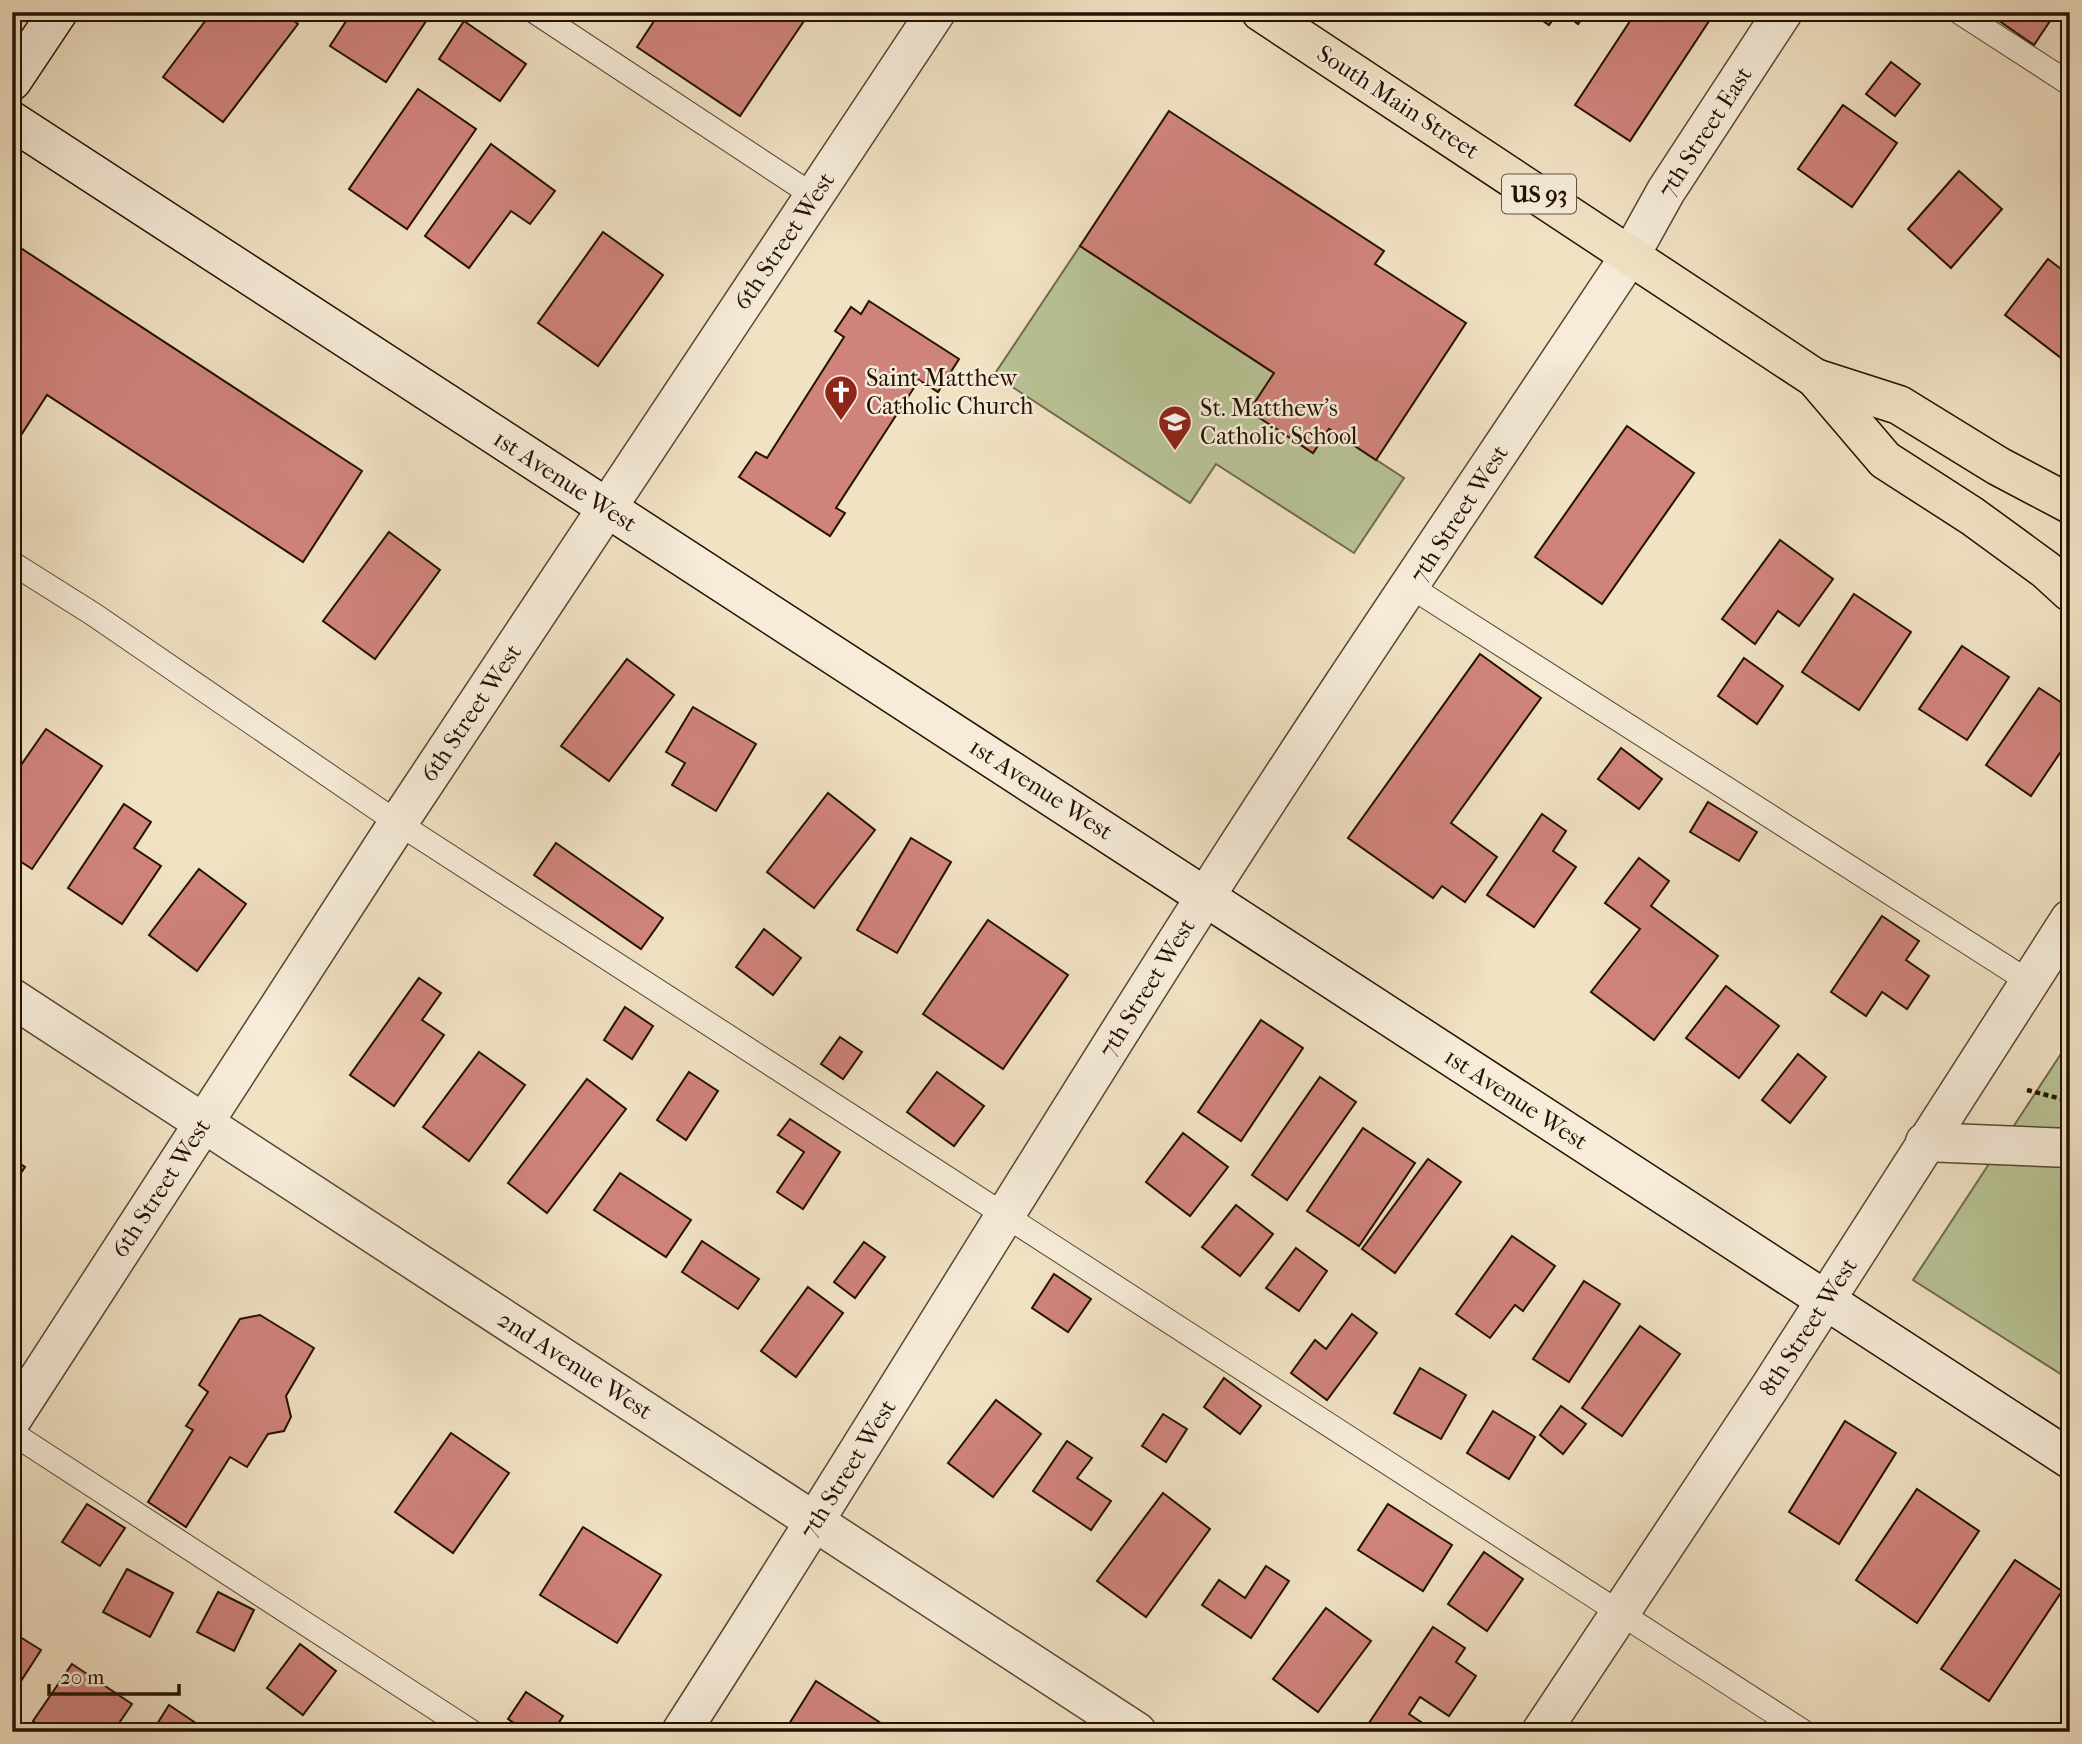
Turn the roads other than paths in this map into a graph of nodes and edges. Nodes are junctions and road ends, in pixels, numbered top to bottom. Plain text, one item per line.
1 (58, 12) edge
2 (535, 12) edge
3 (936, 12) edge
4 (1261, 12) edge
5 (1783, 12) edge
6 (1959, 12) edge
7 (12, 81) edge
8 (2070, 84) edge
9 (12, 121) edge
10 (814, 196) junction
11 (1631, 254) junction
12 (1815, 378) junction
13 (2070, 505) edge
14 (607, 509) junction
15 (12, 564) edge
16 (1411, 587) junction
17 (2070, 592) edge
18 (398, 823) junction
19 (1205, 897) junction
20 (2070, 919) edge
21 (2031, 983) junction
22 (12, 999) edge
23 (204, 1123) junction
24 (1925, 1142) junction
25 (2070, 1148) edge
26 (1005, 1213) junction
27 (1825, 1300) junction
28 (12, 1419) edge
29 (12, 1433) edge
30 (2070, 1459) edge
31 (816, 1522) junction
32 (1619, 1610) junction
33 (472, 1732) edge
34 (681, 1732) edge
35 (1138, 1732) edge
36 (1541, 1732) edge
37 (1804, 1732) edge

1 - 7 street
2 - 10 lane
3 - 10 street, 6th Street West
4 - 11 main road, South Main Street / US 93
5 - 11 street, 7th Street East
6 - 8 lane
9 - 14 street, 1st Avenue West
10 - 14 street, 6th Street West
11 - 12 main road, South Main Street / US 93
11 - 16 street, 7th Street West
12 - 13 main road, South Main Street / US 93
12 - 17 main road, South Main Street / US 93
14 - 18 street, 6th Street West
14 - 19 street, 1st Avenue West
15 - 18 lane
16 - 19 street, 7th Street West
16 - 21 lane
18 - 23 street, 6th Street West
18 - 26 lane
19 - 26 street, 7th Street West
19 - 27 street, 1st Avenue West
20 - 21 street, 8th Street West
21 - 24 street, 8th Street West
22 - 23 street, 2nd Avenue West
23 - 28 street, 6th Street West
23 - 31 street, 2nd Avenue West
24 - 25 street
24 - 27 street, 8th Street West
26 - 31 street, 7th Street West
26 - 32 lane
27 - 30 street, 1st Avenue West
27 - 32 street, 8th Street West
29 - 33 lane
31 - 34 street, 7th Street West
31 - 35 street, 2nd Avenue West
32 - 36 street, 8th Street West
32 - 37 lane

